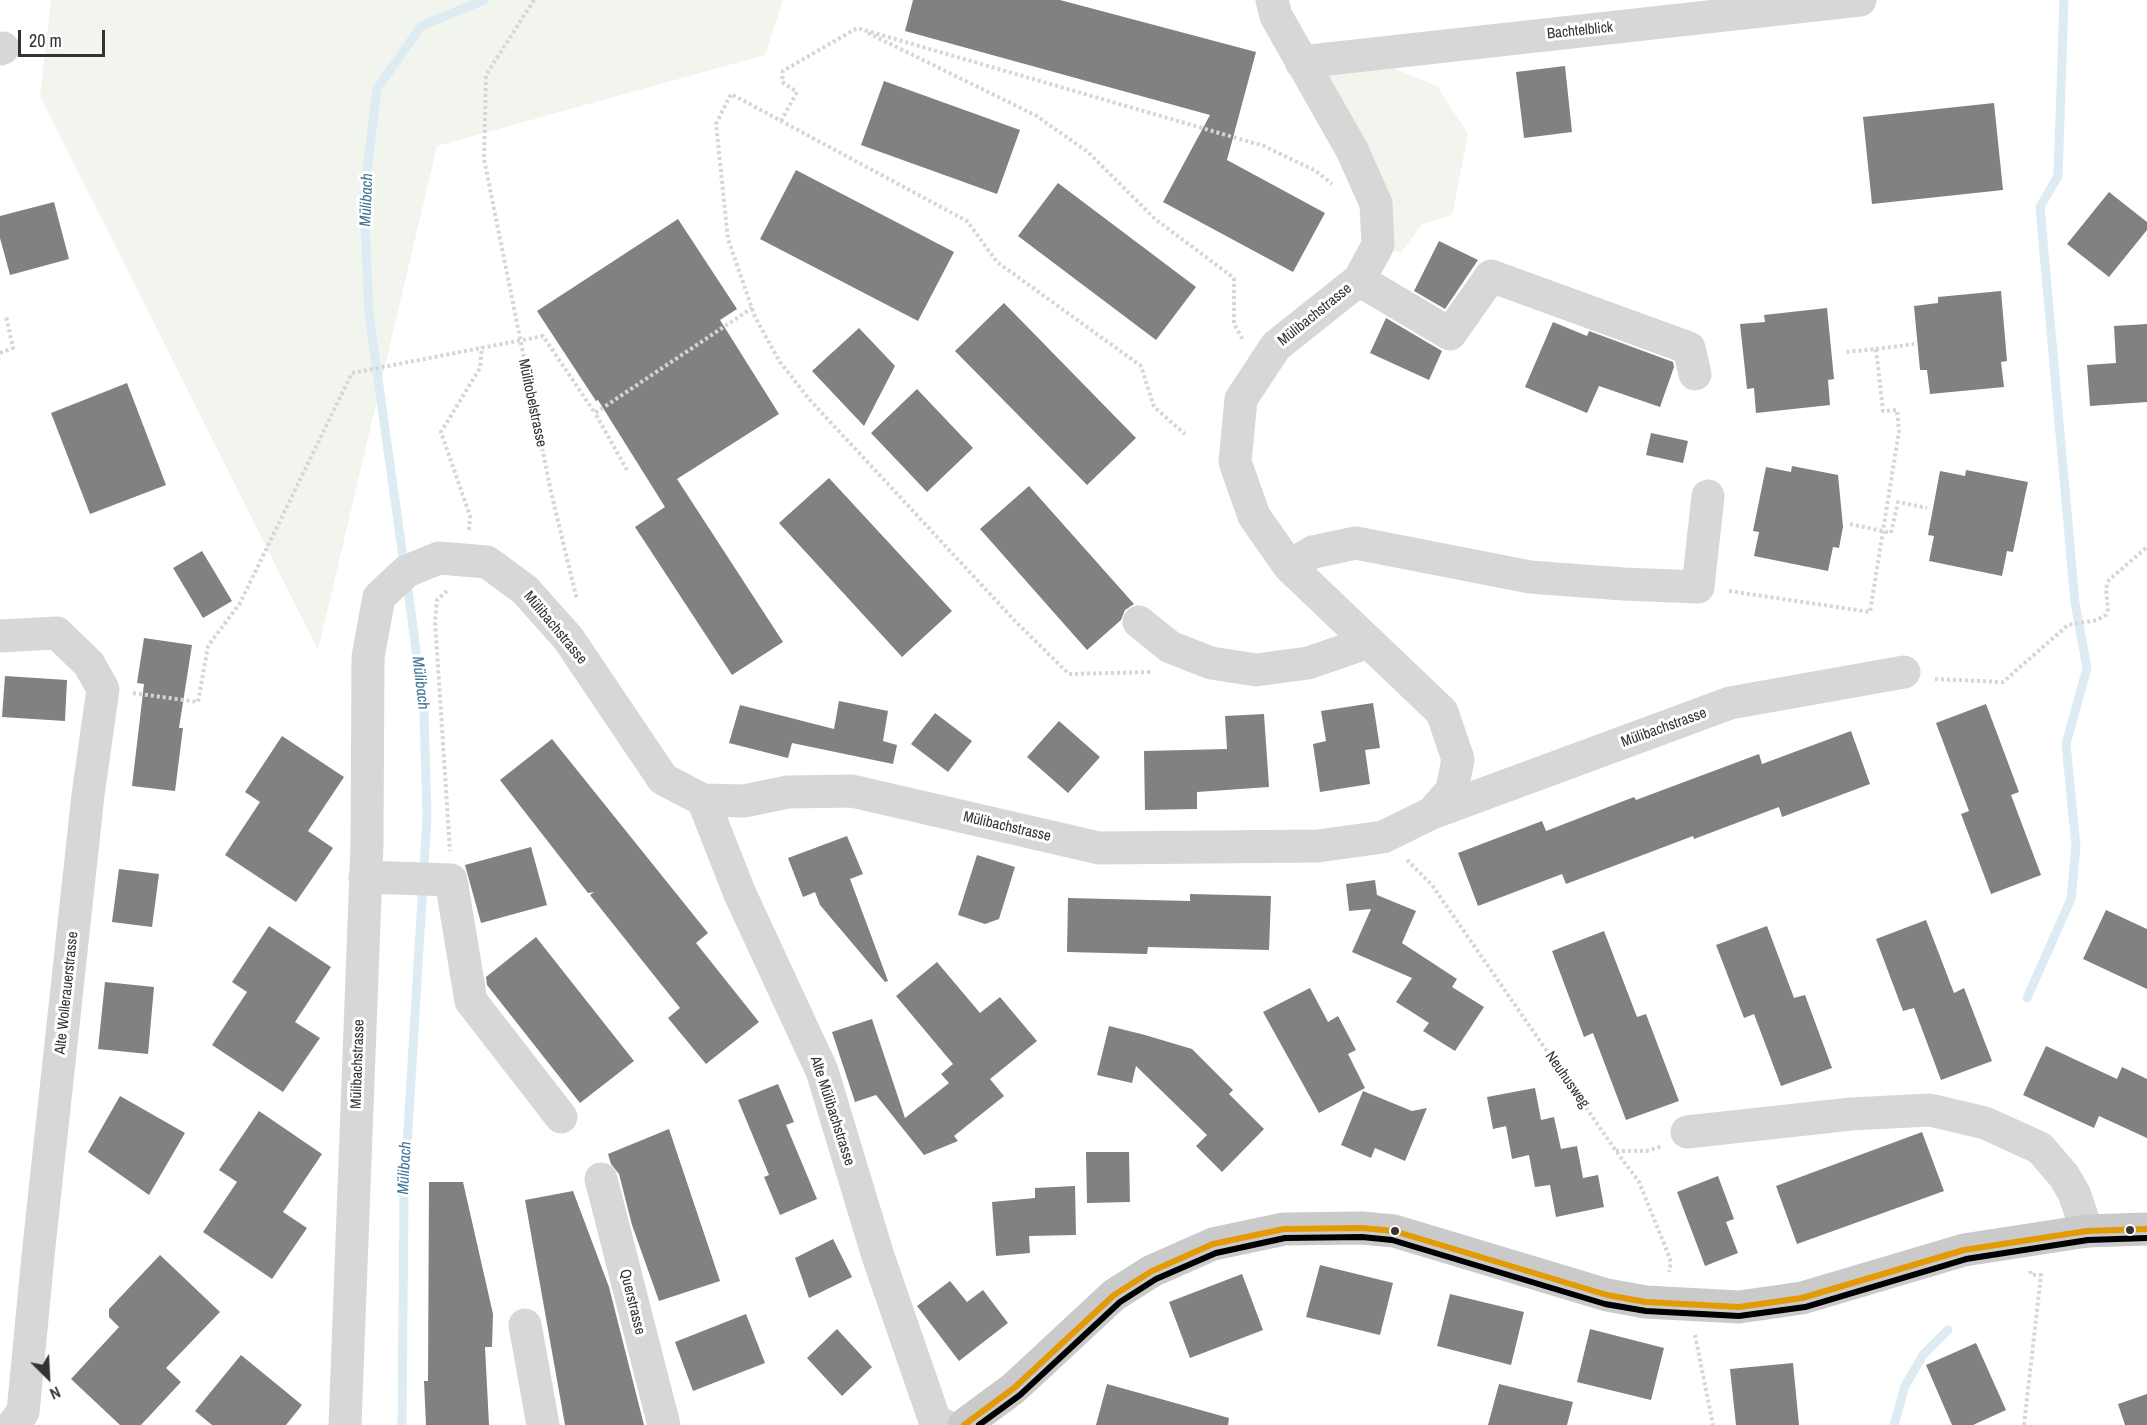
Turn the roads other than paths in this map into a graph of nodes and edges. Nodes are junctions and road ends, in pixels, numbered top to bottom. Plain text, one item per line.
1 (1272, 0) edge
2 (1860, 0) edge
3 (1301, 62) junction
4 (1359, 280) junction
5 (1695, 374) dead end
6 (1708, 496) dead end
7 (1289, 566) junction
8 (1139, 622) dead end
9 (0, 636) edge
10 (1369, 642) junction
11 (1904, 672) road end
12 (703, 800) junction
13 (1432, 813) junction
14 (365, 877) junction
15 (561, 1117) dead end
16 (1687, 1132) road end
17 (601, 1179) dead end
18 (2147, 1229) edge
19 (2087, 1231) junction
20 (525, 1325) dead end
21 (13, 1425) edge
22 (345, 1425) edge
23 (543, 1425) edge
24 (664, 1425) edge
25 (944, 1425) edge
26 (964, 1425) edge

1 - 3 street, Mülibachstrasse
2 - 3 street, Bachtelblick
3 - 4 street, Mülibachstrasse
4 - 5 street
4 - 7 street, Mülibachstrasse
6 - 7 street
7 - 10 street, Mülibachstrasse
8 - 10 street
9 - 21 street, Alte Wollerauerstrasse
10 - 13 street, Mülibachstrasse
11 - 13 street, Mülibachstrasse
12 - 13 street, Mülibachstrasse
12 - 14 street, Mülibachstrasse
12 - 25 street, Alte Mülibachstrasse
14 - 15 street
14 - 22 street, Mülibachstrasse
16 - 19 street
17 - 24 street, Querstrasse
18 - 19 main road
19 - 26 main road
20 - 23 street

